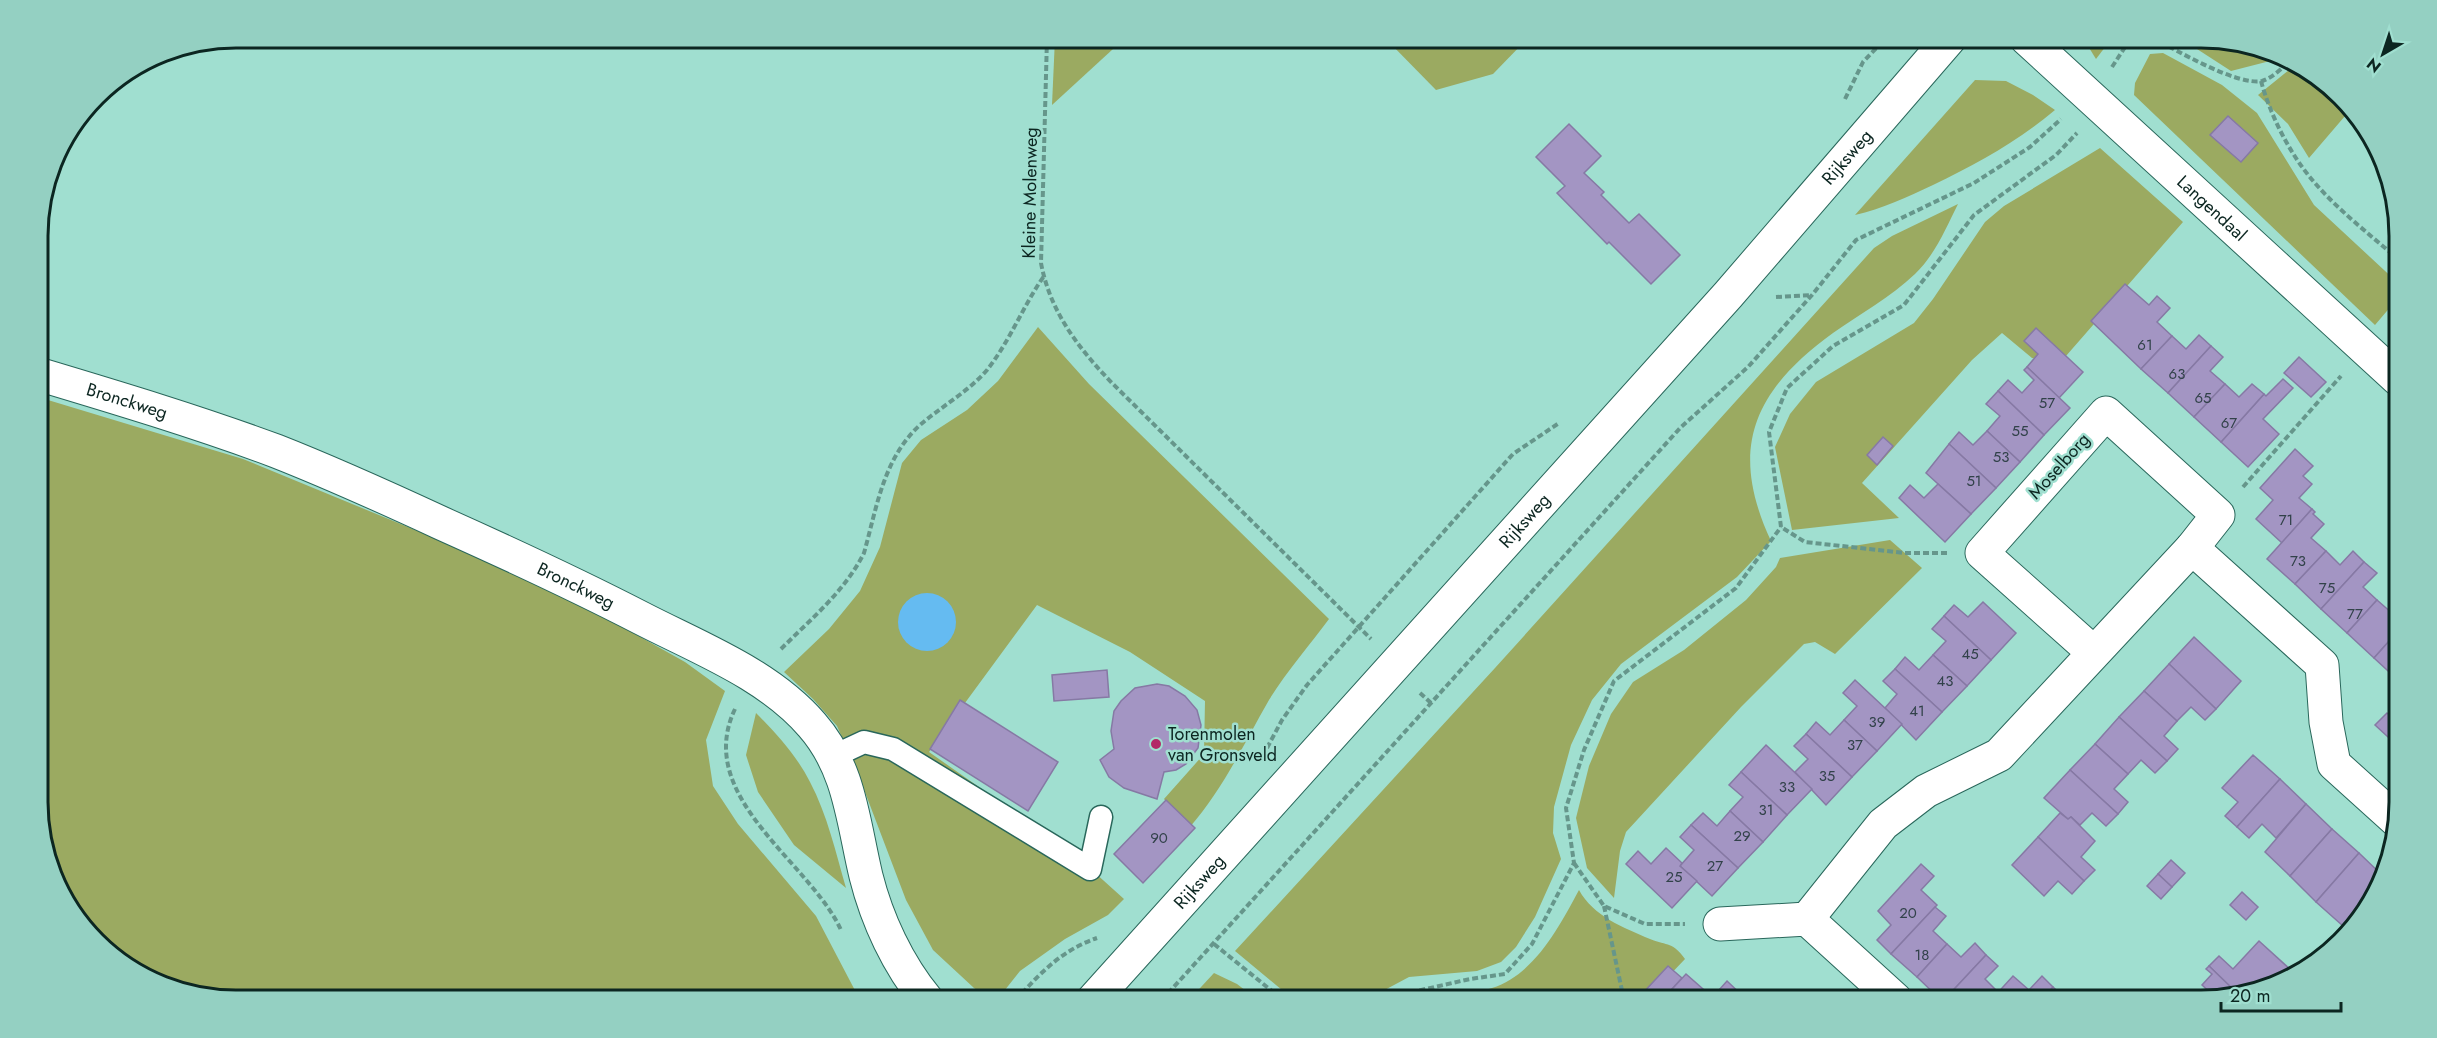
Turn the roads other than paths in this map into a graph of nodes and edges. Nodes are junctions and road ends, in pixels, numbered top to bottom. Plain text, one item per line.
1 (1941, 48) edge
2 (2037, 48) edge
3 (2389, 371) edge
4 (48, 377) edge
5 (2192, 548) junction
6 (2093, 651) junction
7 (834, 756) junction
8 (2388, 813) edge
9 (1101, 817) dead end
10 (1807, 919) junction
11 (1720, 924) road end
12 (919, 990) edge
13 (1102, 990) edge
14 (1885, 990) edge

1 - 13 street, Rijksweg
2 - 3 street, Langendaal
4 - 7 street, Bronckweg
5 - 6 street
5 - 6 street, Moselborg
5 - 8 street
6 - 10 street
7 - 9 lane
7 - 12 street, Bronckweg
10 - 11 street
10 - 14 street

